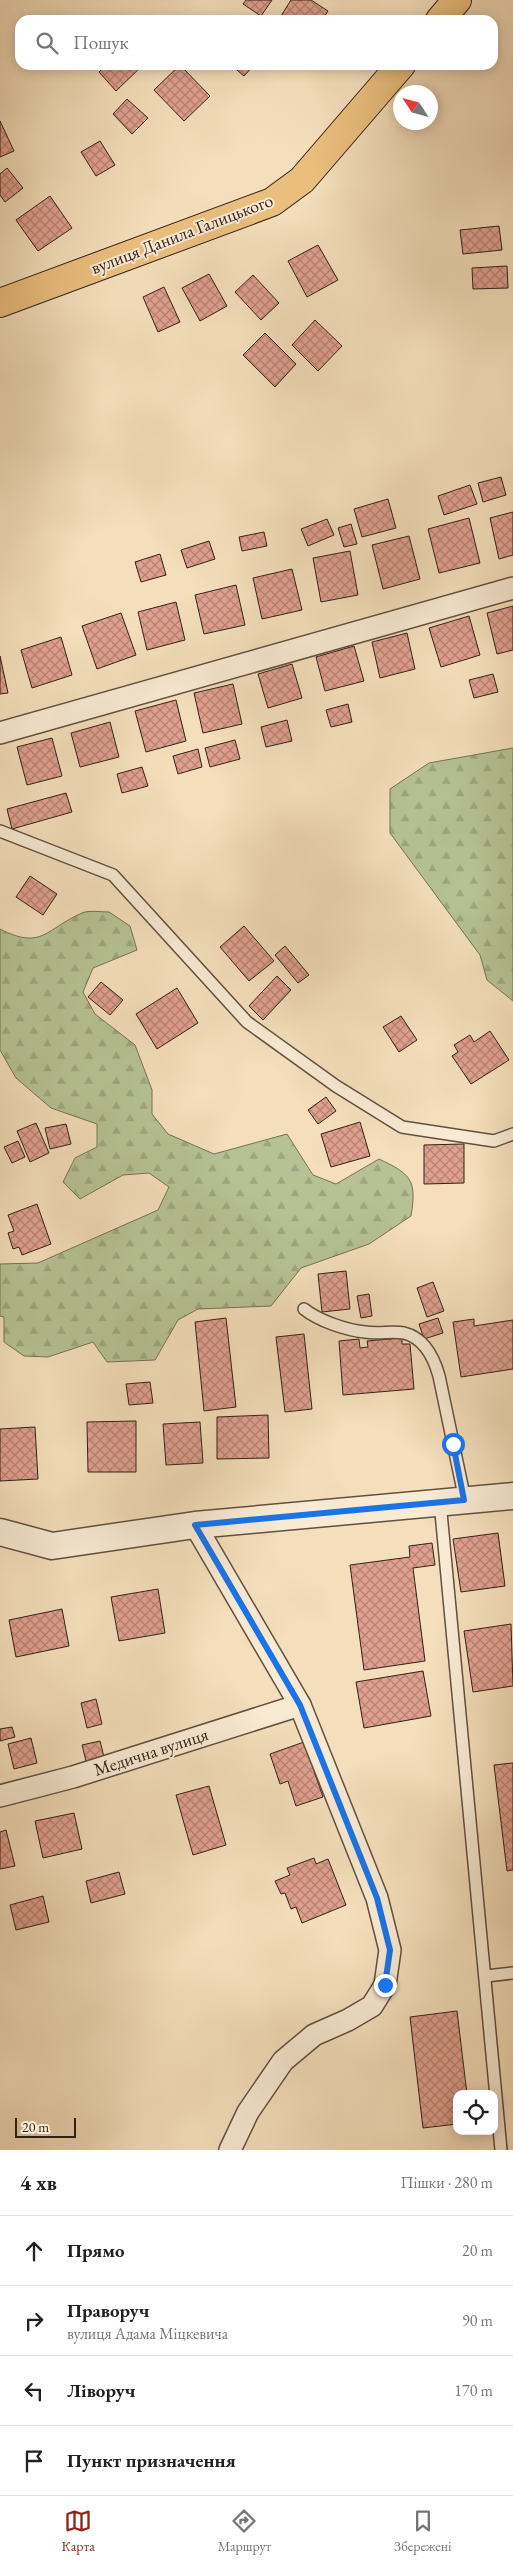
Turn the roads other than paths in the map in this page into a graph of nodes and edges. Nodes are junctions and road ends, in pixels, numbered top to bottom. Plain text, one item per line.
1 (457, 0) edge
2 (444, 15) edge
3 (397, 70) edge
4 (0, 303) edge
5 (513, 588) edge
6 (0, 733) edge
7 (0, 831) edge
8 (513, 1134) edge
9 (304, 1309) dead end
10 (513, 1496) edge
11 (452, 1501) junction
12 (195, 1525) junction
13 (1, 1535) edge
14 (300, 1705) junction
15 (0, 1796) edge
16 (513, 1973) edge
17 (486, 1976) junction
18 (230, 2150) edge
19 (501, 2150) edge

1 - 2 main road
3 - 4 main road, вулиця Данила Галицького
5 - 6 street
7 - 8 lane
9 - 11 lane
10 - 11 street
11 - 12 street
11 - 17 lane
12 - 13 street
12 - 14 street
14 - 15 street, Медична вулиця
14 - 18 street
16 - 17 lane
17 - 19 lane

